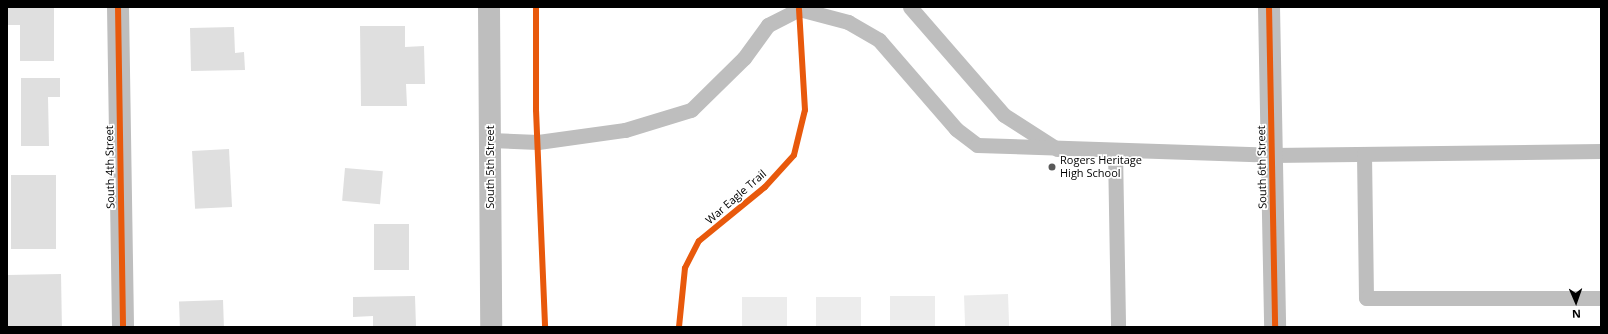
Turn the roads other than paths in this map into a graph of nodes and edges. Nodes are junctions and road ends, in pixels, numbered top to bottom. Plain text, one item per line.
1 (118, 7) edge
2 (489, 7) edge
3 (910, 7) edge
4 (1269, 7) edge
5 (798, 8) edge
6 (490, 140) junction
7 (1057, 149) junction
8 (1115, 150) junction
9 (1601, 151) edge
10 (1364, 154) junction
11 (1272, 155) junction
12 (1601, 298) edge
13 (123, 327) edge
14 (491, 327) edge
15 (1118, 327) edge
16 (1275, 327) edge

1 - 13 street, South 4th Street
2 - 6 street, South 5th Street
3 - 7 lane
4 - 11 street, South 6th Street
5 - 6 lane
5 - 7 lane
6 - 14 street, South 5th Street
7 - 8 lane
8 - 11 lane
8 - 15 lane
9 - 10 lane
10 - 11 lane
10 - 12 lane
11 - 16 street, South 6th Street

